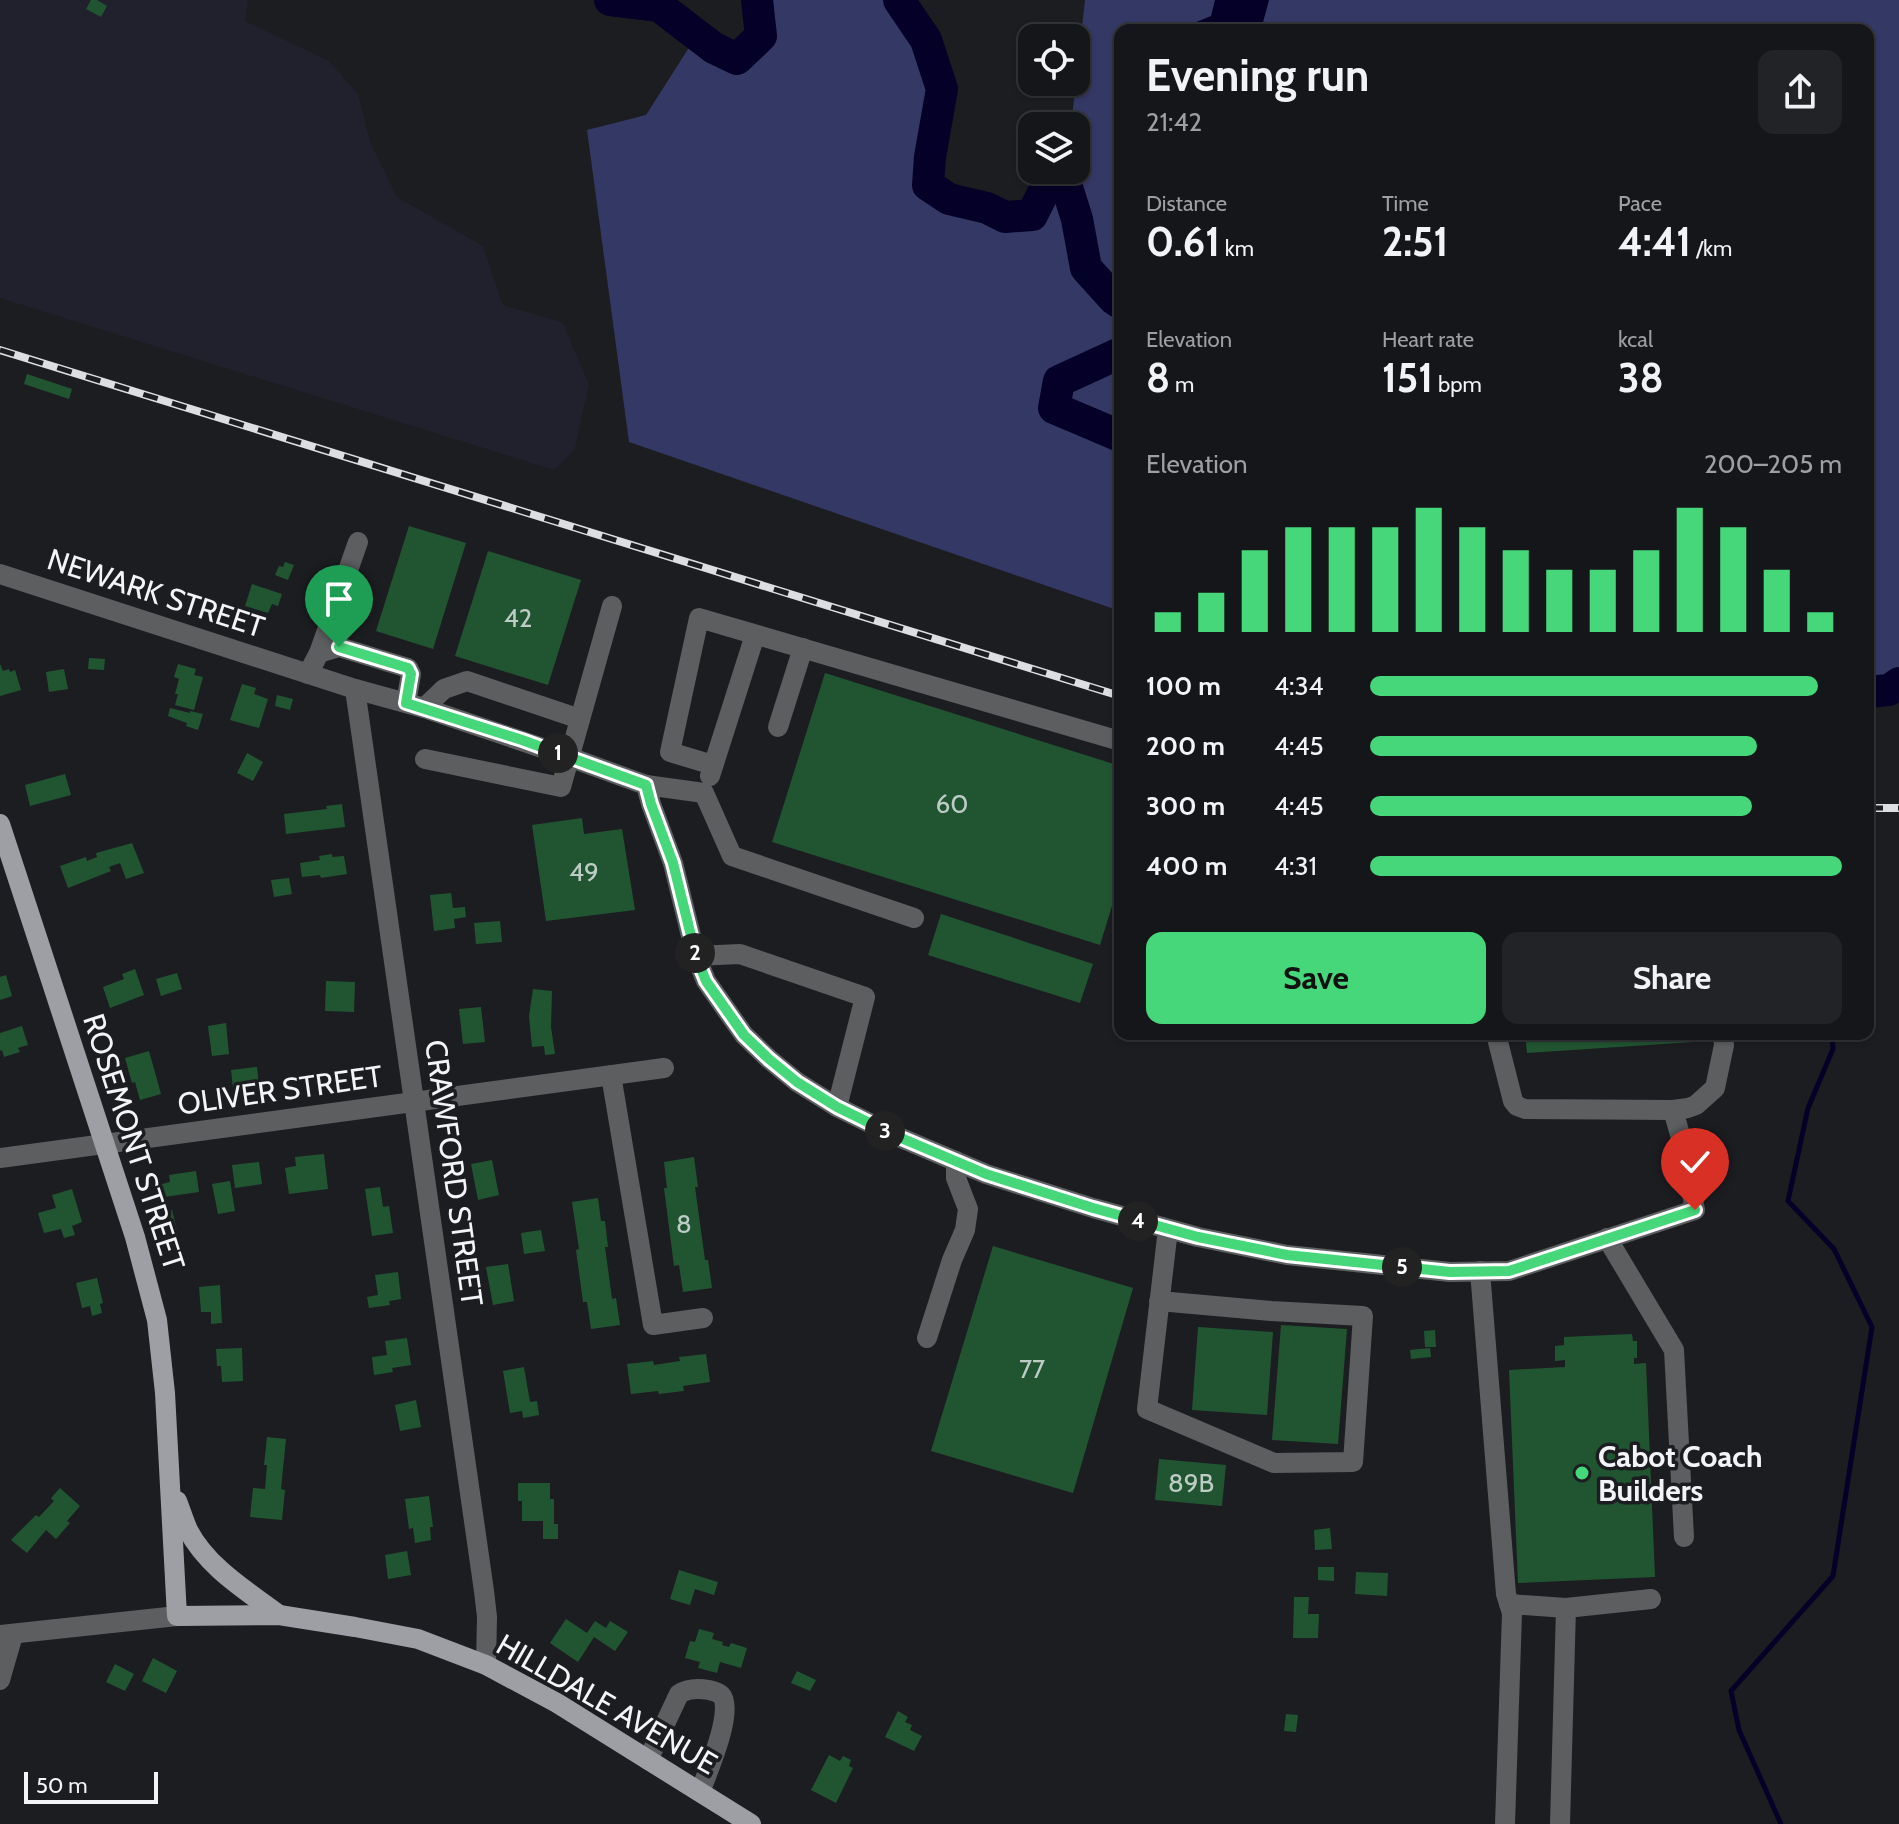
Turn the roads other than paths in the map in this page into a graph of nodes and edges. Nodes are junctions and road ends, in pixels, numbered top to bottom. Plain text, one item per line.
1 (358, 542) dead end
2 (0, 574) edge
3 (612, 606) dead end
4 (755, 635) junction
5 (803, 648) junction
6 (319, 653) junction
7 (308, 674) junction
8 (355, 689) junction
9 (415, 706) junction
10 (580, 719) junction
11 (778, 727) dead end
12 (1114, 739) edge
13 (569, 757) junction
14 (425, 759) dead end
15 (713, 765) junction
16 (646, 785) junction
17 (704, 793) junction
18 (0, 824) edge
19 (914, 918) dead end
20 (696, 956) junction
21 (1498, 1040) edge
22 (1724, 1040) edge
23 (664, 1068) dead end
24 (611, 1075) junction
25 (414, 1102) junction
26 (837, 1107) junction
27 (1673, 1110) junction
28 (104, 1144) junction
29 (0, 1158) edge
30 (956, 1161) junction
31 (1168, 1229) junction
32 (1607, 1238) junction
33 (1480, 1271) junction
34 (1159, 1301) junction
35 (703, 1318) dead end
36 (927, 1338) dead end
37 (171, 1487) junction
38 (1684, 1537) dead end
39 (1651, 1599) dead end
40 (1509, 1604) junction
41 (1566, 1608) junction
42 (279, 1615) junction
43 (177, 1616) junction
44 (7, 1635) edge
45 (486, 1665) junction
46 (0, 1680) edge
47 (648, 1760) junction
48 (700, 1792) junction
49 (751, 1824) edge
50 (1505, 1824) edge
51 (1560, 1824) edge

1 - 6 street
2 - 7 street, NEWARK STREET
3 - 10 street
4 - 5 street
4 - 15 street
4 - 15 street
5 - 11 street
5 - 12 street
6 - 7 street
6 - 9 street
7 - 8 street, NEWARK STREET
8 - 9 street, NEWARK STREET
8 - 25 street, CRAWFORD STREET
9 - 10 street
9 - 13 street, NEWARK STREET
10 - 13 street
13 - 14 street
13 - 16 street, NEWARK STREET
15 - 17 street
16 - 17 street, NEWARK STREET
16 - 20 street
17 - 19 street
18 - 28 main road, ROSEMONT STREET
20 - 26 street
20 - 26 street
21 - 27 street
22 - 27 street
23 - 24 street, OLIVER STREET
24 - 25 street, OLIVER STREET
24 - 35 street
25 - 28 street, OLIVER STREET
25 - 45 street, CRAWFORD STREET
26 - 30 street
27 - 32 street
28 - 29 street, OLIVER STREET
28 - 37 main road, ROSEMONT STREET
30 - 31 street
30 - 36 street
31 - 33 street
31 - 34 street
32 - 33 street
32 - 38 street
33 - 40 street
34 - 34 street
37 - 42 main road, ROSEMONT STREET
37 - 43 main road, ROSEMONT STREET
39 - 41 street
40 - 41 street
40 - 50 street
41 - 51 street
42 - 43 main road, HILLDALE AVENUE
42 - 45 main road, HILLDALE AVENUE
43 - 44 street, HILLDALE AVENUE
44 - 46 street
45 - 47 main road, HILLDALE AVENUE
47 - 48 main road, HILLDALE AVENUE
47 - 48 street
48 - 49 main road, HILLDALE AVENUE

